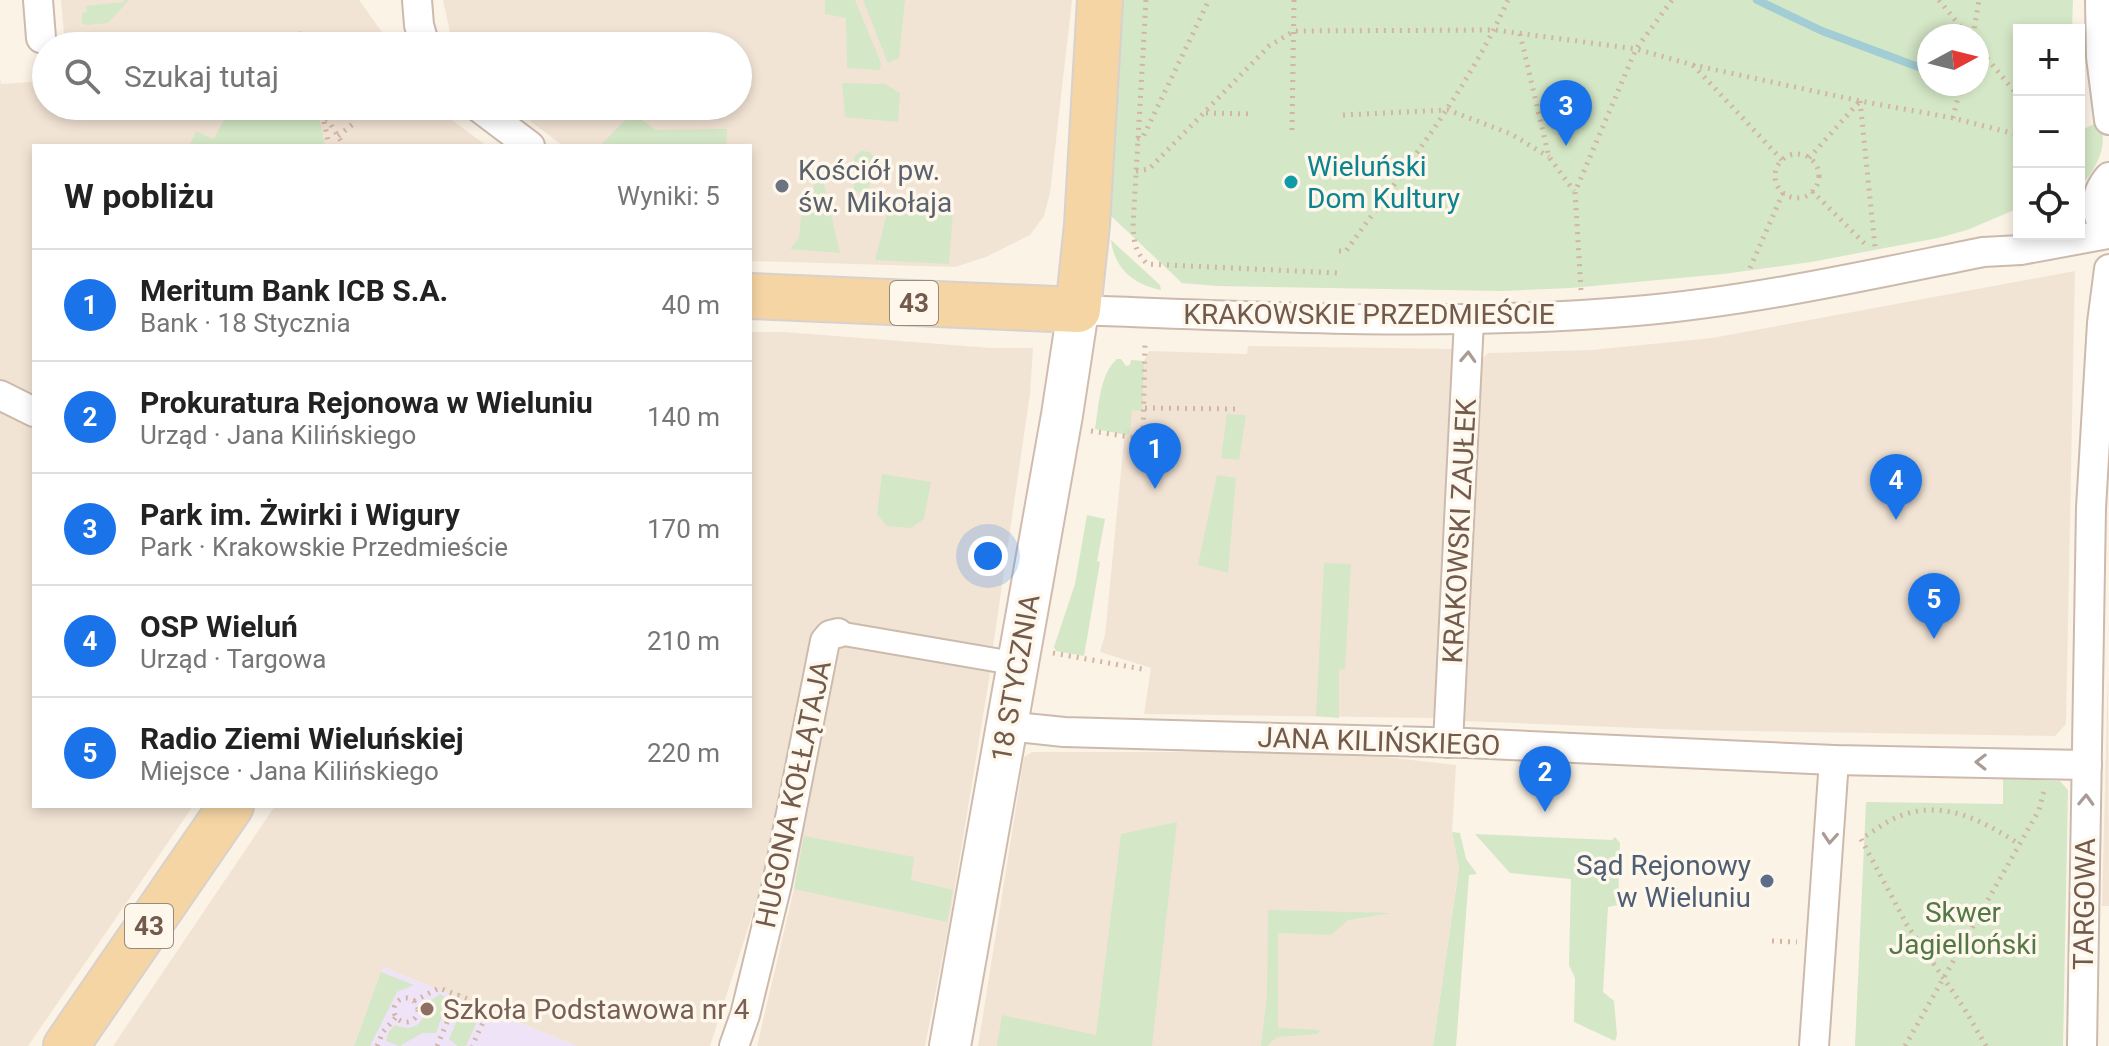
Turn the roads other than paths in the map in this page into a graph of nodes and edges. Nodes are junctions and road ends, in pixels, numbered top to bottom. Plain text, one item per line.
1 (38, 0) edge
2 (417, 0) edge
3 (1100, 0) edge
4 (2100, 0) edge
5 (41, 32) edge
6 (421, 32) edge
7 (496, 120) edge
8 (2109, 120) edge
9 (527, 144) edge
10 (2101, 184) edge
11 (2013, 234) edge
12 (2108, 234) edge
13 (1983, 252) junction
14 (2109, 269) edge
15 (752, 296) edge
16 (1078, 310) junction
17 (1469, 320) junction
18 (2104, 366) edge
19 (0, 395) edge
20 (32, 411) edge
21 (838, 633) joint
22 (1033, 658) junction
23 (1006, 726) junction
24 (1448, 743) junction
25 (1834, 760) junction
26 (2087, 765) junction
27 (230, 808) edge
28 (2096, 934) edge
29 (66, 1046) edge
30 (734, 1046) edge
31 (950, 1046) edge
32 (1814, 1046) edge
33 (2082, 1046) edge

1 - 5 street
2 - 6 street
3 - 16 main road
4 - 8 street
7 - 9 street
10 - 12 street
11 - 13 street, KRAKOWSKIE PRZEDMIEŚCIE
12 - 13 street, KRAKOWSKIE PRZEDMIEŚCIE
13 - 17 street, KRAKOWSKIE PRZEDMIEŚCIE
14 - 18 street, TARGOWA
15 - 16 main road, KRAKOWSKIE PRZEDMIEŚCIE / 43
16 - 17 street, KRAKOWSKIE PRZEDMIEŚCIE
16 - 22 main road, 18 STYCZNIA
24 -> 17 street, KRAKOWSKI ZAUŁEK
18 - 26 street, TARGOWA
19 - 20 street
21 - 22 street, HUGONA KOŁŁĄTAJA
21 - 30 street, HUGONA KOŁŁĄTAJA
22 - 23 main road, 18 STYCZNIA
23 - 24 street, JANA KILIŃSKIEGO
23 - 31 main road, 18 STYCZNIA
24 - 25 street, JANA KILIŃSKIEGO
26 -> 25 street, JANA KILIŃSKIEGO
25 -> 32 street
28 -> 26 street, TARGOWA
27 - 29 main road, 43
28 - 33 street, TARGOWA

